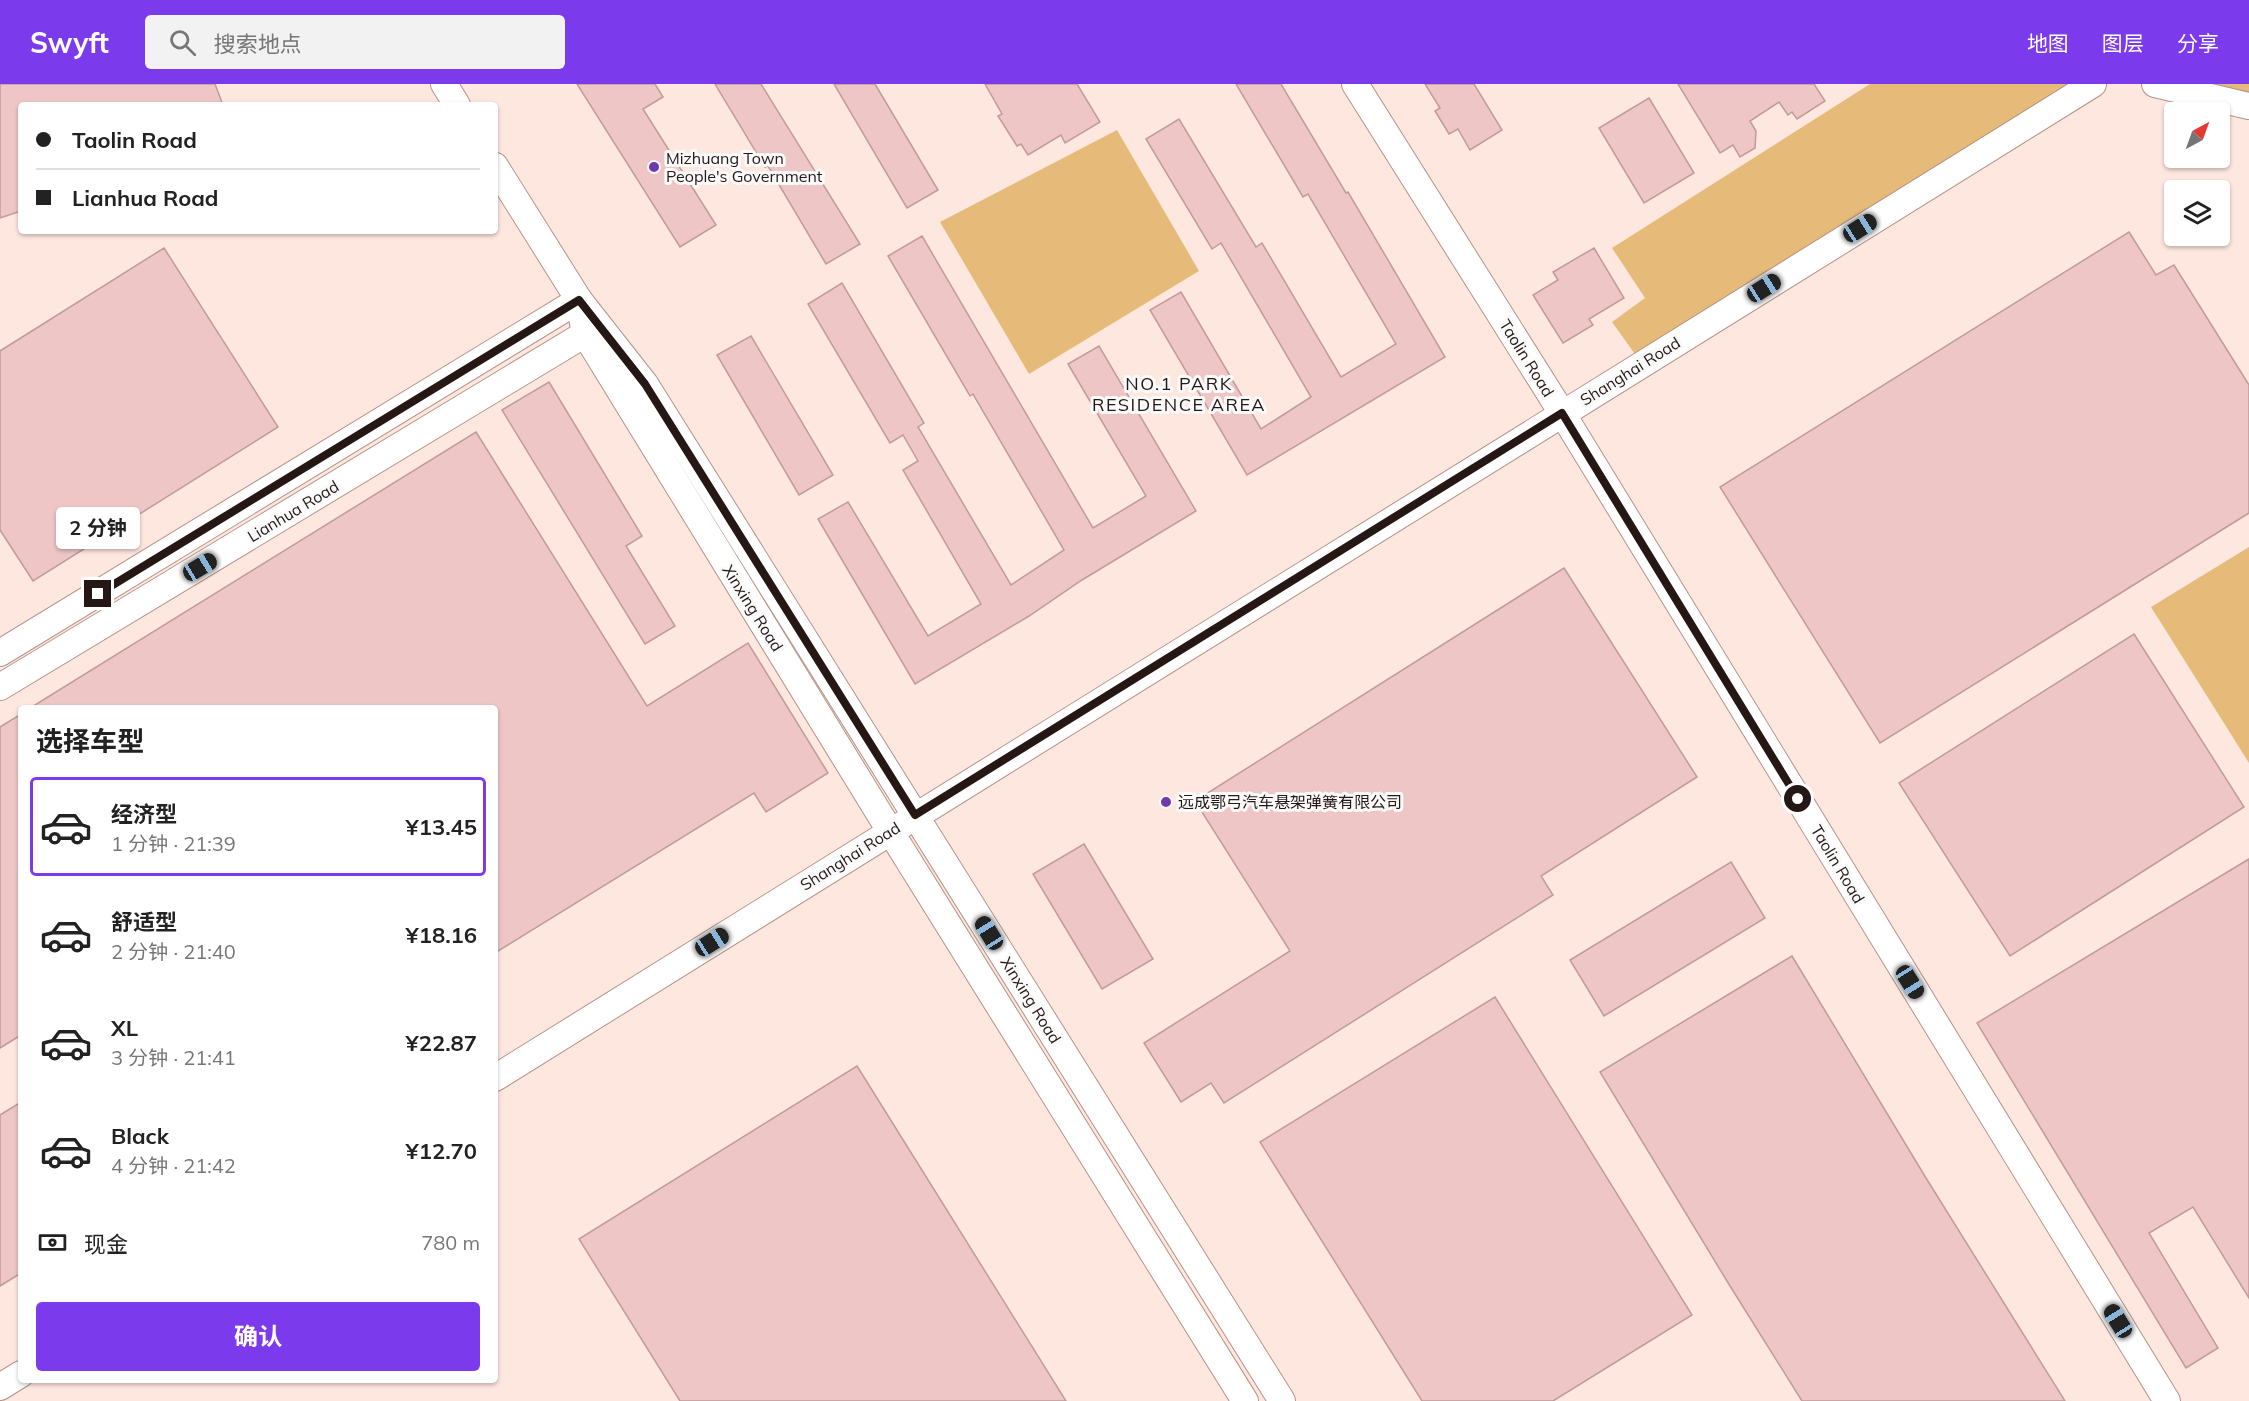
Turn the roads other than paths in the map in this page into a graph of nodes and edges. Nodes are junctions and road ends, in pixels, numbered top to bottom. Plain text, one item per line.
1 (444, 84) edge
2 (1355, 84) edge
3 (2093, 84) edge
4 (2155, 84) edge
5 (2244, 84) edge
6 (2249, 92) edge
7 (455, 102) edge
8 (2249, 106) edge
9 (498, 171) edge
10 (579, 300) junction
11 (585, 334) junction
12 (1562, 413) junction
13 (0, 653) edge
14 (0, 687) edge
15 (915, 815) junction
16 (890, 831) junction
17 (498, 1076) edge
18 (18, 1376) edge
19 (0, 1387) edge
20 (1245, 1401) edge
21 (1282, 1401) edge
22 (2167, 1401) edge

1 - 7 street
2 - 12 street, Taolin Road
3 - 12 street, Shanghai Road
4 - 8 street
5 - 6 street
9 - 10 street, Xinxing Road
10 - 11 street
10 - 13 street, Lianhua Road
10 - 15 street, Xinxing Road
11 - 14 street, Lianhua Road
11 - 16 street, Xinxing Road
12 - 15 street, Shanghai Road
12 - 22 street, Taolin Road
15 - 16 street, Shanghai Road
15 - 21 street, Xinxing Road
16 - 17 street, Shanghai Road
16 - 20 street, Xinxing Road
18 - 19 street

